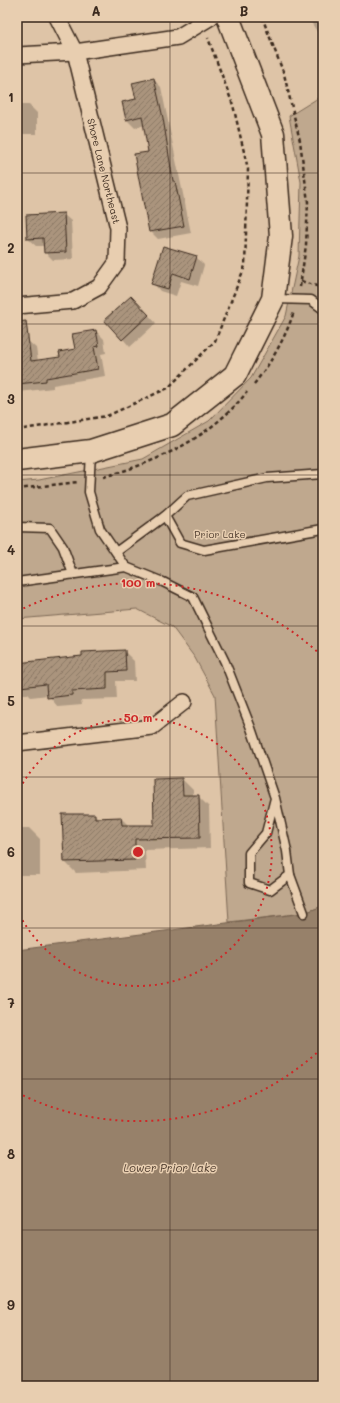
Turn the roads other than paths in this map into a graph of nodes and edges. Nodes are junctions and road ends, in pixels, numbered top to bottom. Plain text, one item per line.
1 (57, 17) edge
2 (228, 17) edge
3 (206, 20) edge
4 (75, 52) junction
5 (17, 55) edge
6 (273, 299) junction
7 (17, 306) edge
8 (323, 309) edge
9 (91, 451) junction
10 (17, 460) edge
11 (323, 474) edge
12 (165, 516) junction
13 (17, 527) edge
14 (323, 529) edge
15 (116, 552) junction
16 (126, 567) junction
17 (73, 574) junction
18 (17, 582) edge
19 (184, 702) dead end
20 (17, 743) edge
21 (275, 798) junction
22 (290, 875) junction
23 (304, 913) dead end

1 - 4 street, Shore Lane Northeast
2 - 6 street
3 - 4 street
4 - 5 street
4 - 7 street, Shore Lane Northeast
6 - 8 lane
6 - 9 street
9 - 10 street
9 - 15 lane
11 - 12 lane
12 - 14 lane
12 - 15 lane
13 - 17 lane
15 - 16 lane
16 - 17 lane
16 - 21 lane
17 - 18 lane
19 - 20 street
21 - 22 lane
21 - 22 lane
22 - 23 lane

